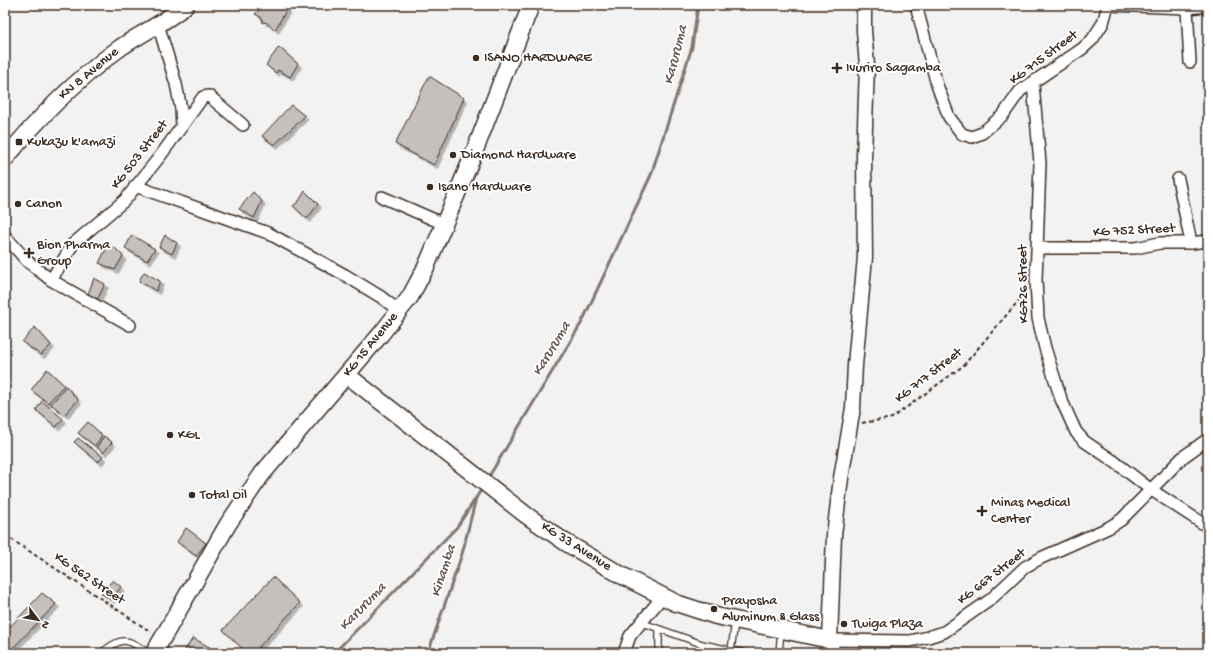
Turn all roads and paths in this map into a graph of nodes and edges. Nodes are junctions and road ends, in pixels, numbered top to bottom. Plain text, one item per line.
1 (186, 5) edge
2 (531, 5) edge
3 (864, 5) edge
4 (916, 5) edge
5 (1108, 5) edge
6 (1208, 6) edge
7 (1187, 8) junction
8 (158, 24) junction
9 (1190, 62) dead end
10 (1033, 84) junction
11 (243, 125) dead end
12 (182, 126) junction
13 (5, 159) edge
14 (1178, 179) dead end
15 (135, 186) junction
16 (382, 198) dead end
17 (444, 224) junction
18 (5, 236) edge
19 (1208, 241) edge
20 (1192, 243) junction
21 (1038, 248) junction
22 (51, 280) junction
23 (1036, 280) junction
24 (399, 311) junction
25 (130, 325) dead end
26 (347, 375) junction
27 (850, 425) junction
28 (1207, 441) edge
29 (1150, 489) junction
30 (1208, 527) edge
31 (5, 536) edge
32 (663, 596) junction
33 (735, 620) junction
34 (640, 622) junction
35 (659, 630) junction
36 (781, 630) junction
37 (158, 646) edge
38 (831, 647) edge
39 (718, 650) edge
40 (731, 650) junction
41 (101, 653) edge
42 (148, 653) edge
43 (624, 653) edge
44 (659, 653) edge
45 (745, 653) edge
46 (779, 653) edge

1 - 8 main road, KN 8 Avenue
2 - 17 main road, KG 15 Avenue
3 - 27 street
4 - 10 street, KG 715 Street
5 - 7 street
5 - 10 street, KG 715 Street
6 - 7 street
7 - 9 street
8 - 12 street, KG 503 Street
8 - 13 main road, KN 8 Avenue
10 - 21 street, KG726 Street
11 - 12 street
12 - 15 street, KG 503 Street
14 - 20 street
15 - 22 street, KG 503 Street
15 - 24 street
16 - 17 street
17 - 24 main road, KG 15 Avenue
18 - 22 street
19 - 20 street, KG 752 Street
20 - 21 street, KG 752 Street
21 - 23 street, KG726 Street
22 - 25 street
23 - 27 path, KG 717 Street
23 - 29 street, KG726 Street
24 - 26 main road, KG 15 Avenue
26 - 32 main road, KG 33 Avenue
26 - 37 main road, KG 15 Avenue
27 - 38 street
28 - 29 street, KG 667 Street
29 - 30 street, KG726 Street
29 - 38 street, KG 667 Street
31 - 37 path, KG 562 Street
32 - 33 main road, KG 33 Avenue
32 - 34 street
33 - 36 main road, KG 33 Avenue
33 - 40 lane
34 - 35 lane
34 - 43 street
35 - 39 lane
35 - 44 lane
36 - 38 main road, KG 33 Avenue
36 - 46 lane
39 - 40 lane
40 - 45 lane
41 - 42 lane

